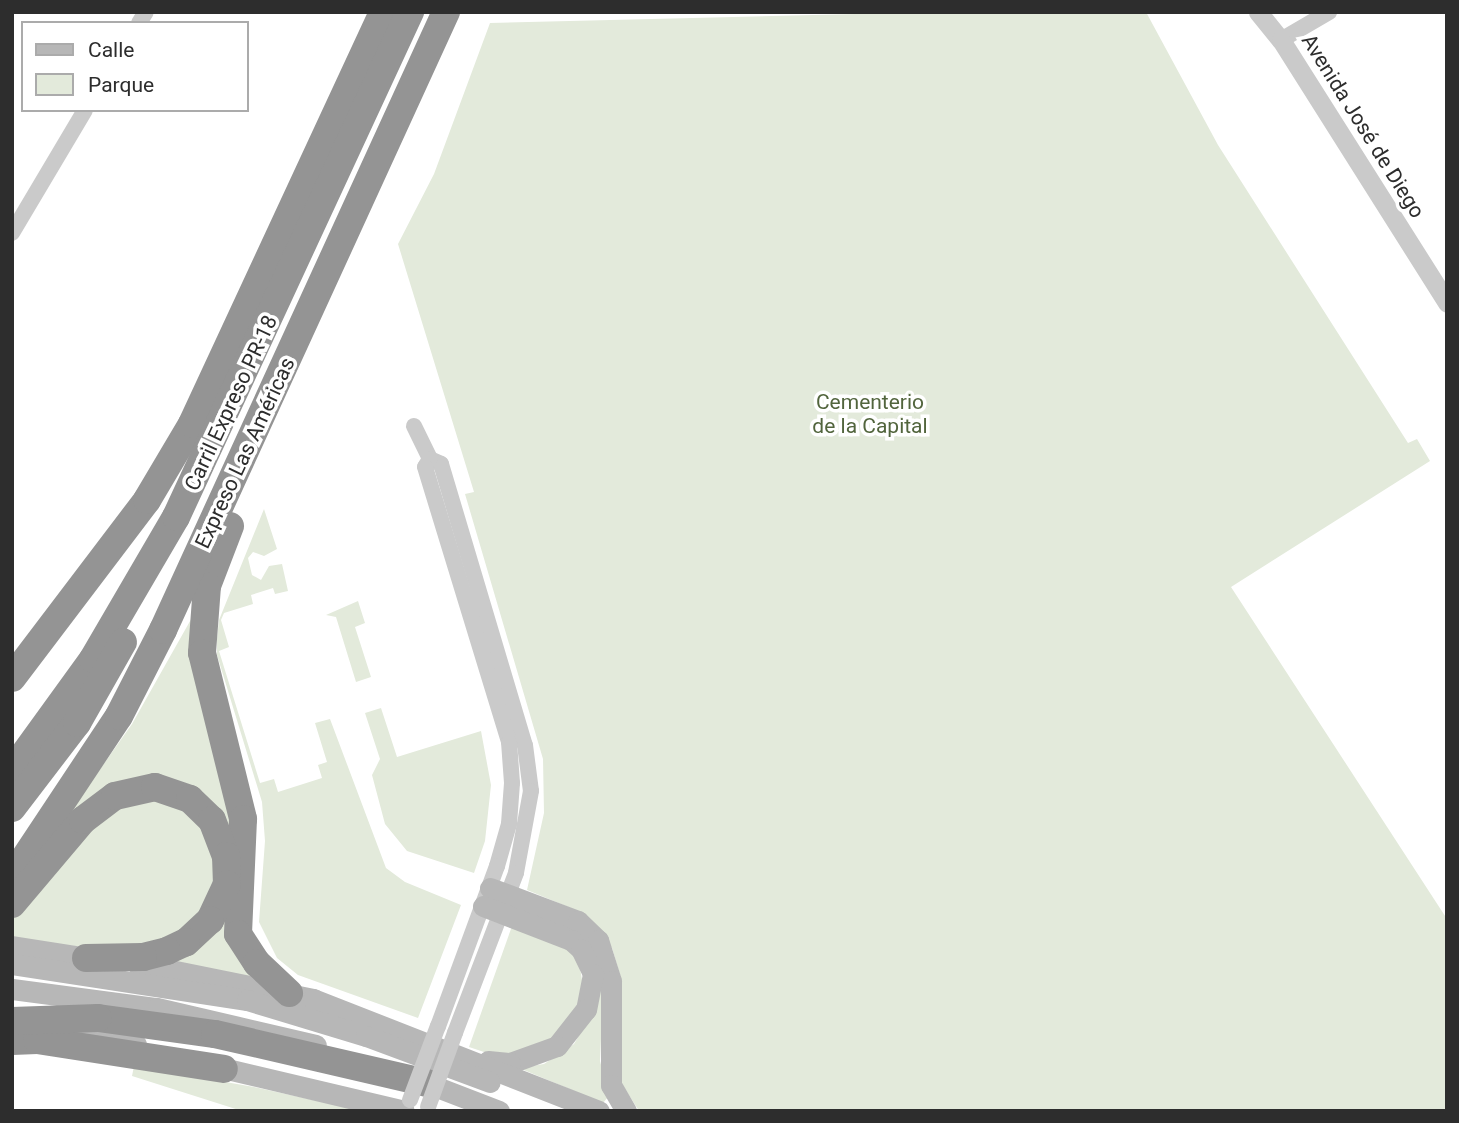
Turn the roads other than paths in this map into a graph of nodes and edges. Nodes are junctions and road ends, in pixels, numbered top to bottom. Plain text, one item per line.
1 (383, 12) edge
2 (410, 12) edge
3 (446, 12) edge
4 (1258, 12) edge
5 (1329, 12) edge
6 (1282, 40) junction
7 (84, 112) edge
8 (12, 233) edge
9 (1447, 303) edge
10 (259, 423) junction
11 (414, 426) dead end
12 (176, 517) junction
13 (12, 678) edge
14 (12, 771) edge
15 (12, 808) edge
16 (13, 895) edge
17 (495, 900) junction
18 (12, 946) edge
19 (86, 958) junction
20 (12, 964) edge
21 (12, 989) edge
22 (289, 993) junction
23 (12, 1013) edge
24 (12, 1021) edge
25 (12, 1041) edge
26 (457, 1044) junction
27 (224, 1069) junction
28 (417, 1104) edge
29 (499, 1111) edge
30 (563, 1111) edge
31 (600, 1111) edge
32 (626, 1111) edge

1 - 13 highway
2 - 12 highway, Carril Expreso PR-18
3 - 10 highway, Expreso Las Américas
4 - 6 street, Avenida José de Diego
5 - 6 street
6 - 9 street, Avenida José de Diego
7 - 8 street
10 - 16 highway, Expreso Las Américas
10 - 22 highway
11 - 17 street
12 - 14 highway, Carril Expreso PR-18
12 - 15 highway
16 - 19 highway
17 - 26 street
17 - 26 main road
17 - 28 street, bridge
17 - 32 main road
18 - 19 main road
19 - 22 main road
20 - 30 main road
21 - 28 main road
22 - 26 main road
23 - 27 main road
24 - 28 highway, bridge
25 - 27 highway
26 - 28 street, bridge
26 - 31 main road
27 - 28 main road
28 - 29 main road

